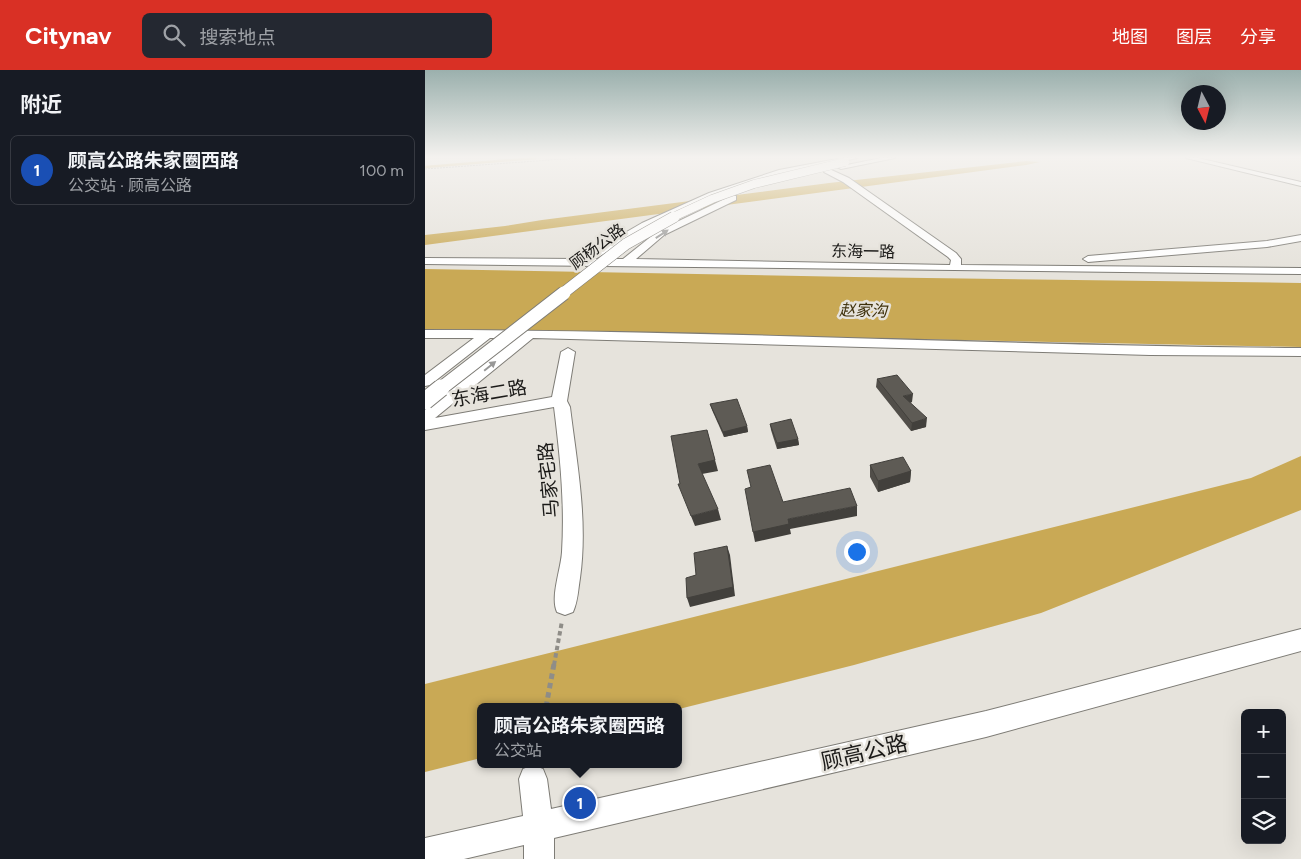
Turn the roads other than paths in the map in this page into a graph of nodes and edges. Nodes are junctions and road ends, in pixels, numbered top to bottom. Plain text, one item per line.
1 (711, 195) edge
2 (724, 195) edge
3 (741, 195) edge
4 (868, 195) edge
5 (1301, 238) edge
6 (425, 261) edge
7 (843, 261) dead end
8 (583, 262) junction
9 (626, 262) junction
10 (956, 265) junction
11 (1301, 271) edge
12 (425, 334) edge
13 (530, 334) junction
14 (486, 335) junction
15 (568, 352) dead end
16 (1301, 352) edge
17 (425, 382) edge
18 (425, 401) edge
19 (559, 402) junction
20 (425, 418) edge
21 (425, 424) edge
22 (565, 605) road end
23 (1301, 640) edge
24 (533, 779) dead end
25 (539, 826) junction
26 (425, 853) edge
27 (539, 859) edge

1 - 8 street
2 - 18 street, 顾杨公路, bridge
9 -> 3 street
4 - 10 street
5 - 10 street
6 - 8 street, 东海一路
7 - 10 street
8 - 9 street, 东海一路
9 - 10 street, 东海一路
10 - 11 street, 东海一路
12 - 14 street
13 - 14 street
13 - 16 street
20 -> 13 street
14 - 17 street
15 - 19 street, 马家宅路
19 - 21 street, 东海二路
19 - 22 street, 马家宅路
23 - 25 street, 顾高公路
24 - 25 street
25 - 26 street, 顾高公路
25 - 27 street

